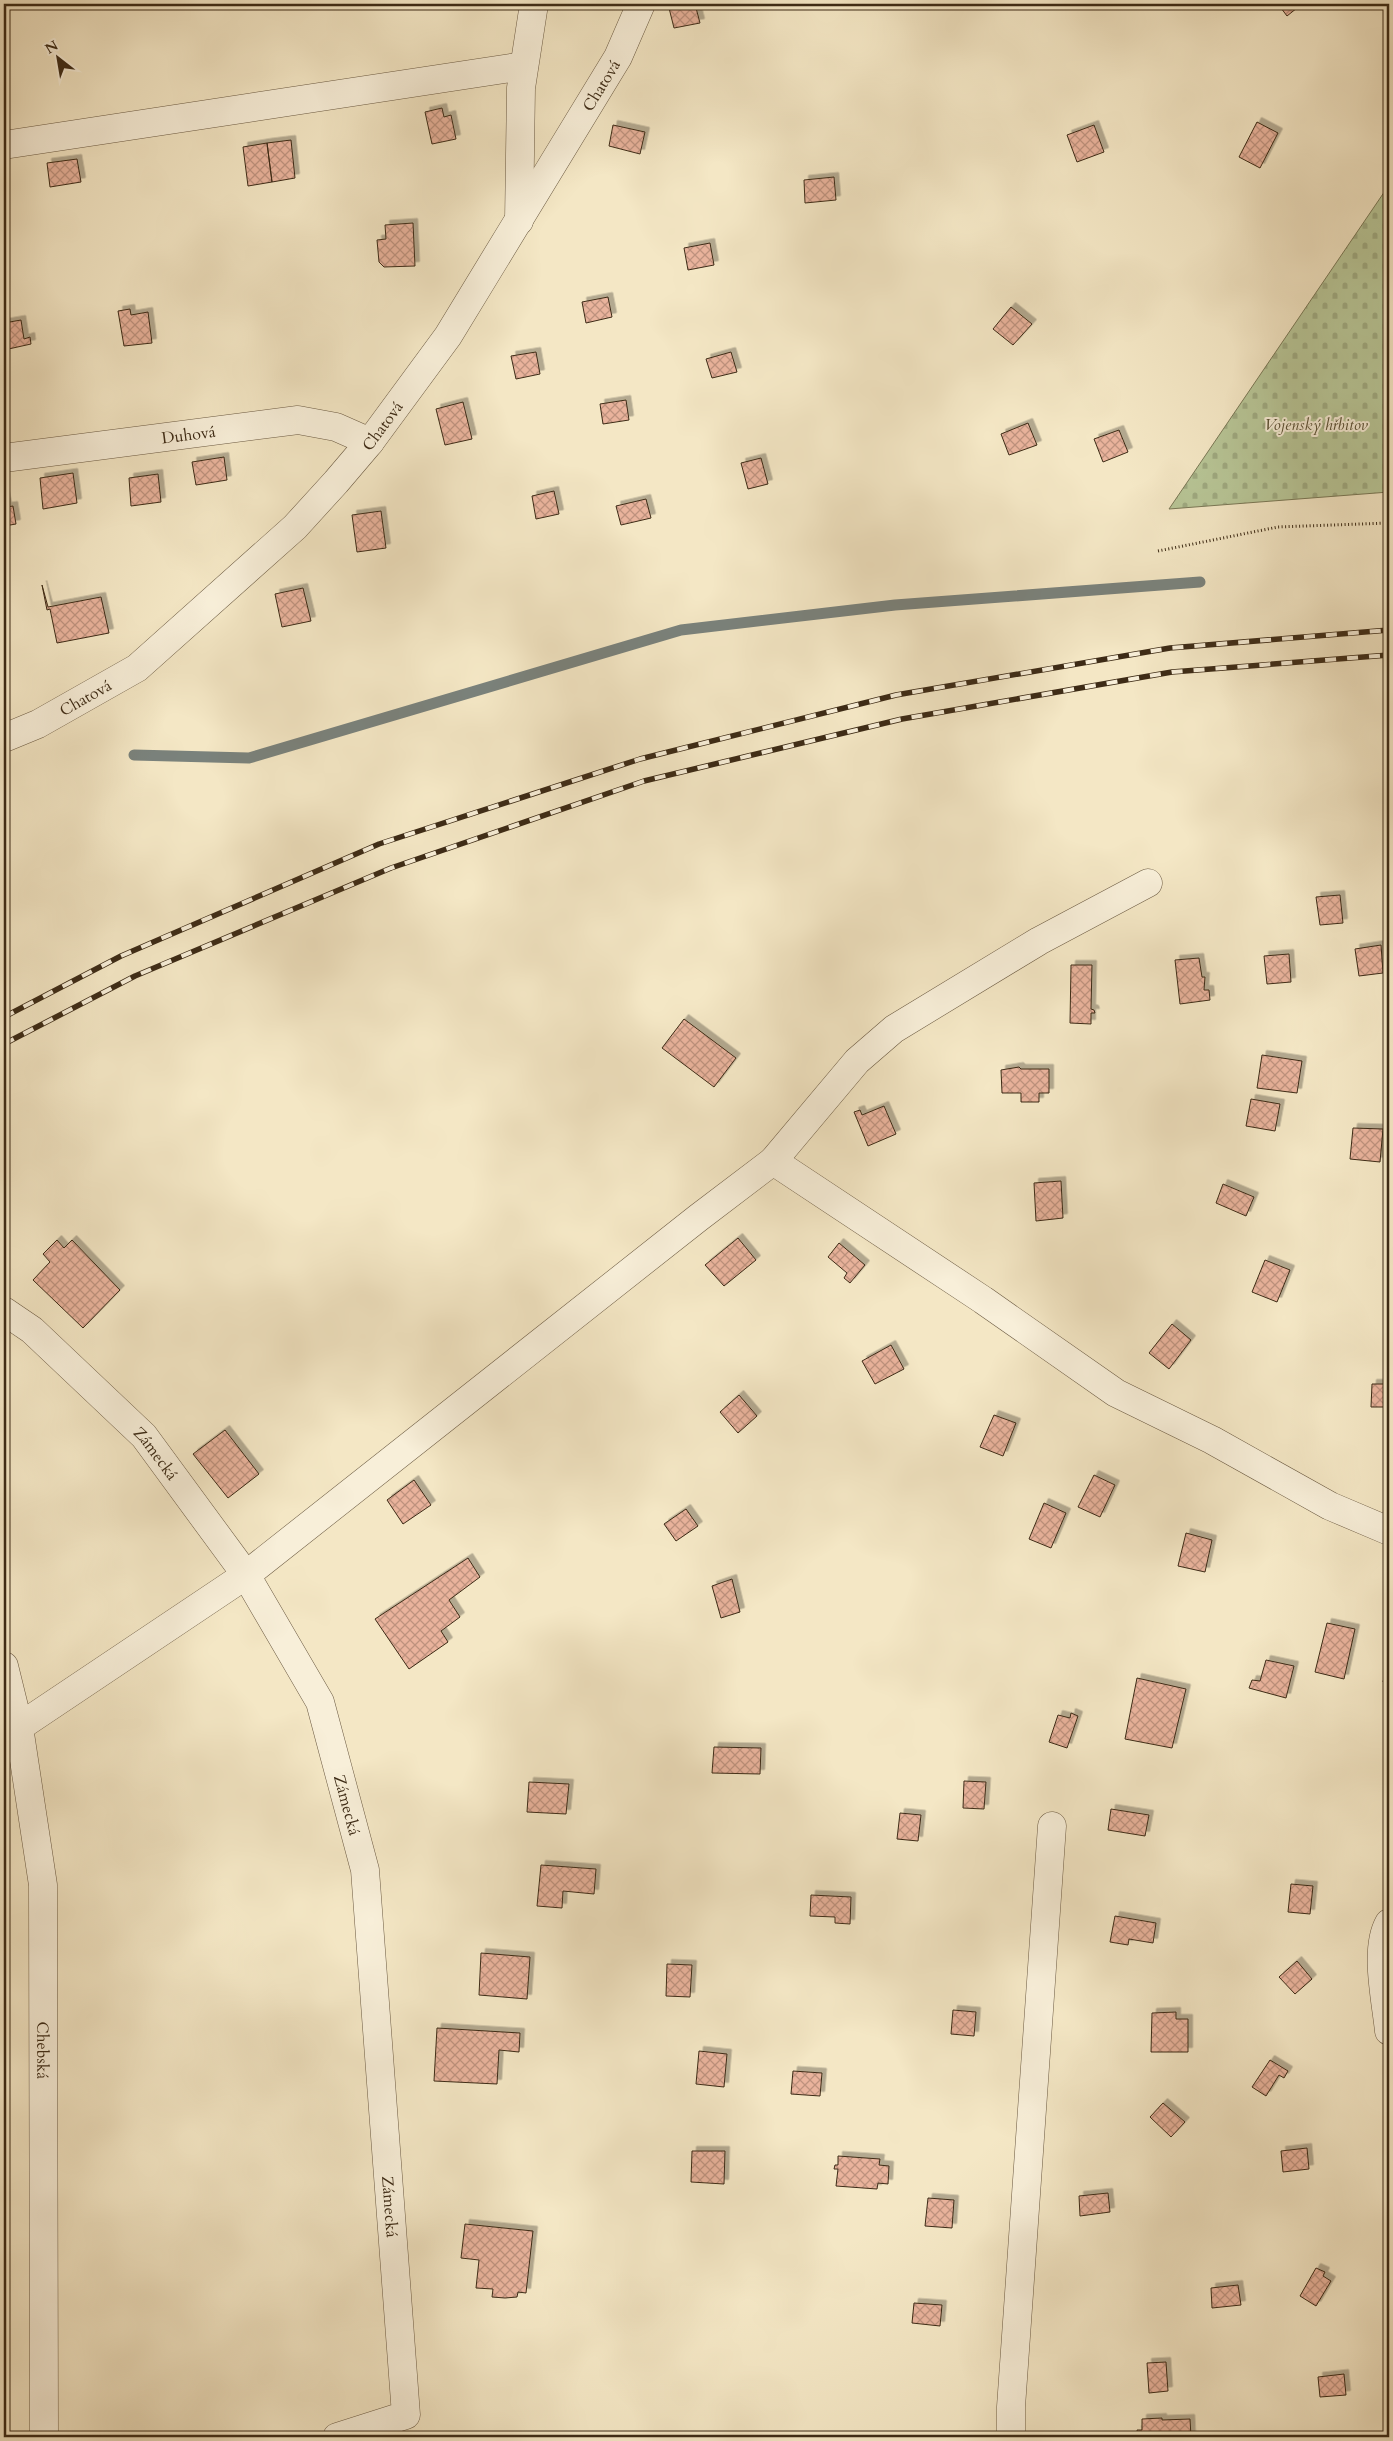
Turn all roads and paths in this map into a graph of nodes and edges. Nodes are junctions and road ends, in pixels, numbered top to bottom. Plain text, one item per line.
1 (534, 4) edge
2 (641, 4) edge
3 (524, 66) junction
4 (4, 145) edge
5 (519, 222) junction
6 (370, 442) junction
7 (4, 458) edge
8 (1389, 523) edge
9 (1158, 551) dead end
10 (4, 738) edge
11 (1148, 883) dead end
12 (773, 1161) junction
13 (4, 1311) edge
14 (1389, 1531) edge
15 (246, 1575) junction
16 (4, 1666) edge
17 (18, 1727) junction
18 (1052, 1826) dead end
19 (1389, 1923) edge
20 (1389, 2031) edge
21 (406, 2426) edge
22 (44, 2437) edge
23 (337, 2437) edge
24 (1012, 2437) edge

1 - 3 street
2 - 5 street, Chatová
3 - 4 street
3 - 5 street
5 - 6 street, Chatová
6 - 7 street, Duhová
6 - 10 street, Chatová
8 - 9 path
11 - 12 street
12 - 14 street
12 - 15 street
13 - 15 street, Zámecká
15 - 17 street
15 - 21 street, Zámecká
16 - 17 street, Chebská
17 - 22 street, Chebská
18 - 24 street
19 - 20 street
21 - 23 street, Zámecká

